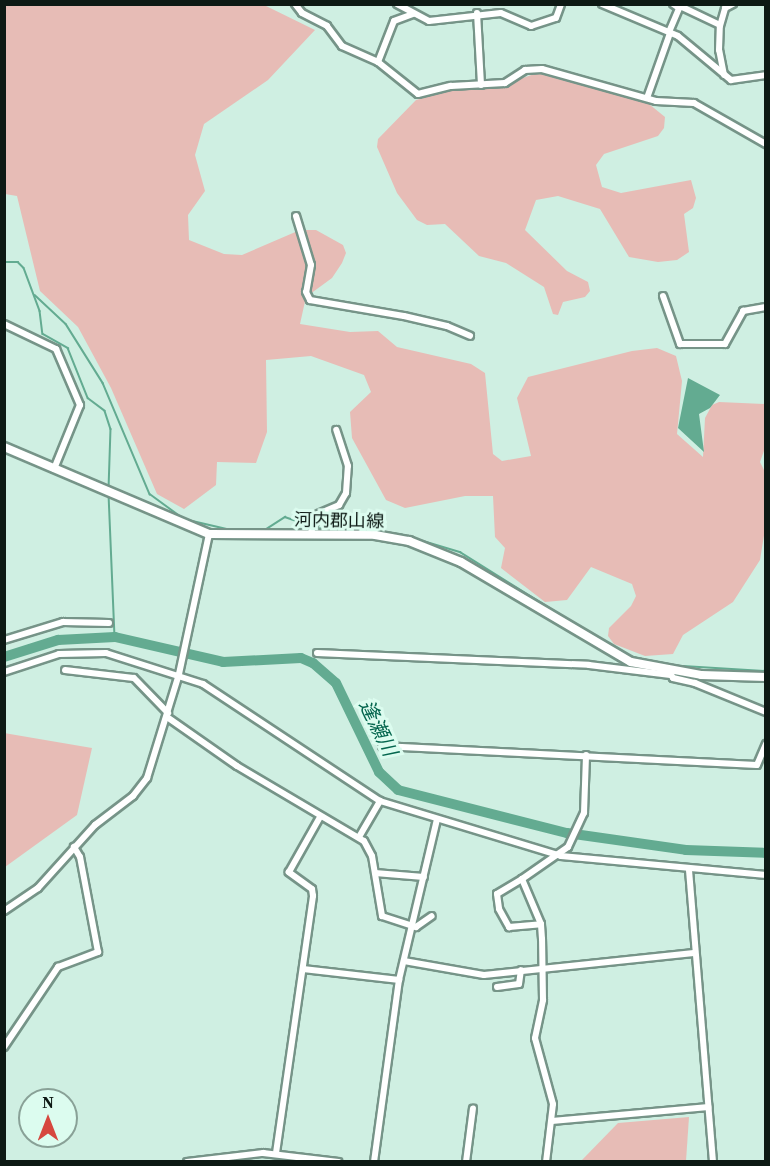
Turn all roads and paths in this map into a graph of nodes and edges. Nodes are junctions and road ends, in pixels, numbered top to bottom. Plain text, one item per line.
1 (295, 4) edge
2 (397, 4) edge
3 (561, 4) edge
4 (602, 4) edge
5 (733, 4) edge
6 (677, 5) edge
7 (477, 13) junction
8 (413, 14) junction
9 (720, 25) junction
10 (670, 32) junction
11 (378, 62) junction
12 (724, 75) junction
13 (765, 75) edge
14 (481, 85) junction
15 (646, 98) junction
16 (765, 144) edge
17 (296, 216) dead end
18 (663, 296) dead end
19 (765, 307) edge
20 (4, 324) edge
21 (470, 336) dead end
22 (336, 430) dead end
23 (4, 447) edge
24 (54, 469) junction
25 (209, 534) junction
26 (310, 535) junction
27 (109, 623) dead end
28 (4, 640) edge
29 (317, 653) dead end
30 (65, 670) dead end
31 (4, 672) edge
32 (179, 672) junction
33 (669, 673) junction
34 (765, 676) edge
35 (765, 712) edge
36 (167, 715) junction
37 (765, 744) edge
38 (382, 746) dead end
39 (586, 755) junction
40 (380, 801) junction
41 (320, 817) junction
42 (437, 819) junction
43 (359, 837) junction
44 (74, 847) junction
45 (561, 856) junction
46 (689, 870) junction
47 (375, 873) junction
48 (765, 874) edge
49 (424, 877) junction
50 (522, 879) junction
51 (4, 911) edge
52 (432, 916) dead end
53 (541, 924) junction
54 (412, 927) junction
55 (694, 953) junction
56 (404, 961) junction
57 (303, 969) junction
58 (544, 969) junction
59 (520, 970) junction
60 (399, 980) junction
61 (496, 987) dead end
62 (4, 1047) edge
63 (708, 1107) junction
64 (472, 1108) dead end
65 (552, 1121) junction
66 (276, 1153) junction
67 (238, 1158) edge
68 (187, 1161) edge
69 (338, 1161) edge
70 (374, 1161) edge
71 (466, 1161) edge
72 (546, 1161) edge
73 (713, 1161) edge

1 - 11 street
2 - 8 street
3 - 7 street
4 - 10 street
5 - 9 street
6 - 9 street
6 - 10 street
7 - 8 street
7 - 14 street
8 - 11 street
9 - 12 street
10 - 12 street
10 - 15 street
11 - 14 street
12 - 13 street
14 - 15 street
15 - 16 street
17 - 21 street
18 - 19 street
20 - 24 street
22 - 26 street
23 - 24 main road, 河内郡山線
24 - 25 main road, 河内郡山線
25 - 26 main road, 河内郡山線
25 - 32 street
26 - 33 main road, 河内郡山線
27 - 28 street
29 - 33 street
30 - 36 street
31 - 32 street
32 - 36 street
32 - 40 street
33 - 34 main road, 河内郡山線
33 - 35 street
36 - 41 street
36 - 44 street
37 - 39 street
38 - 39 street
39 - 45 street
40 - 42 street
40 - 43 street
41 - 43 street
41 - 57 street
42 - 45 street
42 - 49 street
43 - 47 street
44 - 51 street
44 - 62 street
45 - 46 street
45 - 50 street
46 - 48 street
46 - 55 street
47 - 49 street
47 - 54 street
49 - 54 street
50 - 53 street
50 - 53 street
52 - 54 street
53 - 58 street
54 - 56 street
55 - 58 street
55 - 63 street
56 - 59 street
56 - 60 street
57 - 60 street
57 - 66 street
58 - 59 street
58 - 65 street
59 - 61 street
60 - 70 street
63 - 65 street
63 - 73 street
64 - 71 street
65 - 72 street
66 - 67 street
66 - 69 street
67 - 68 street

